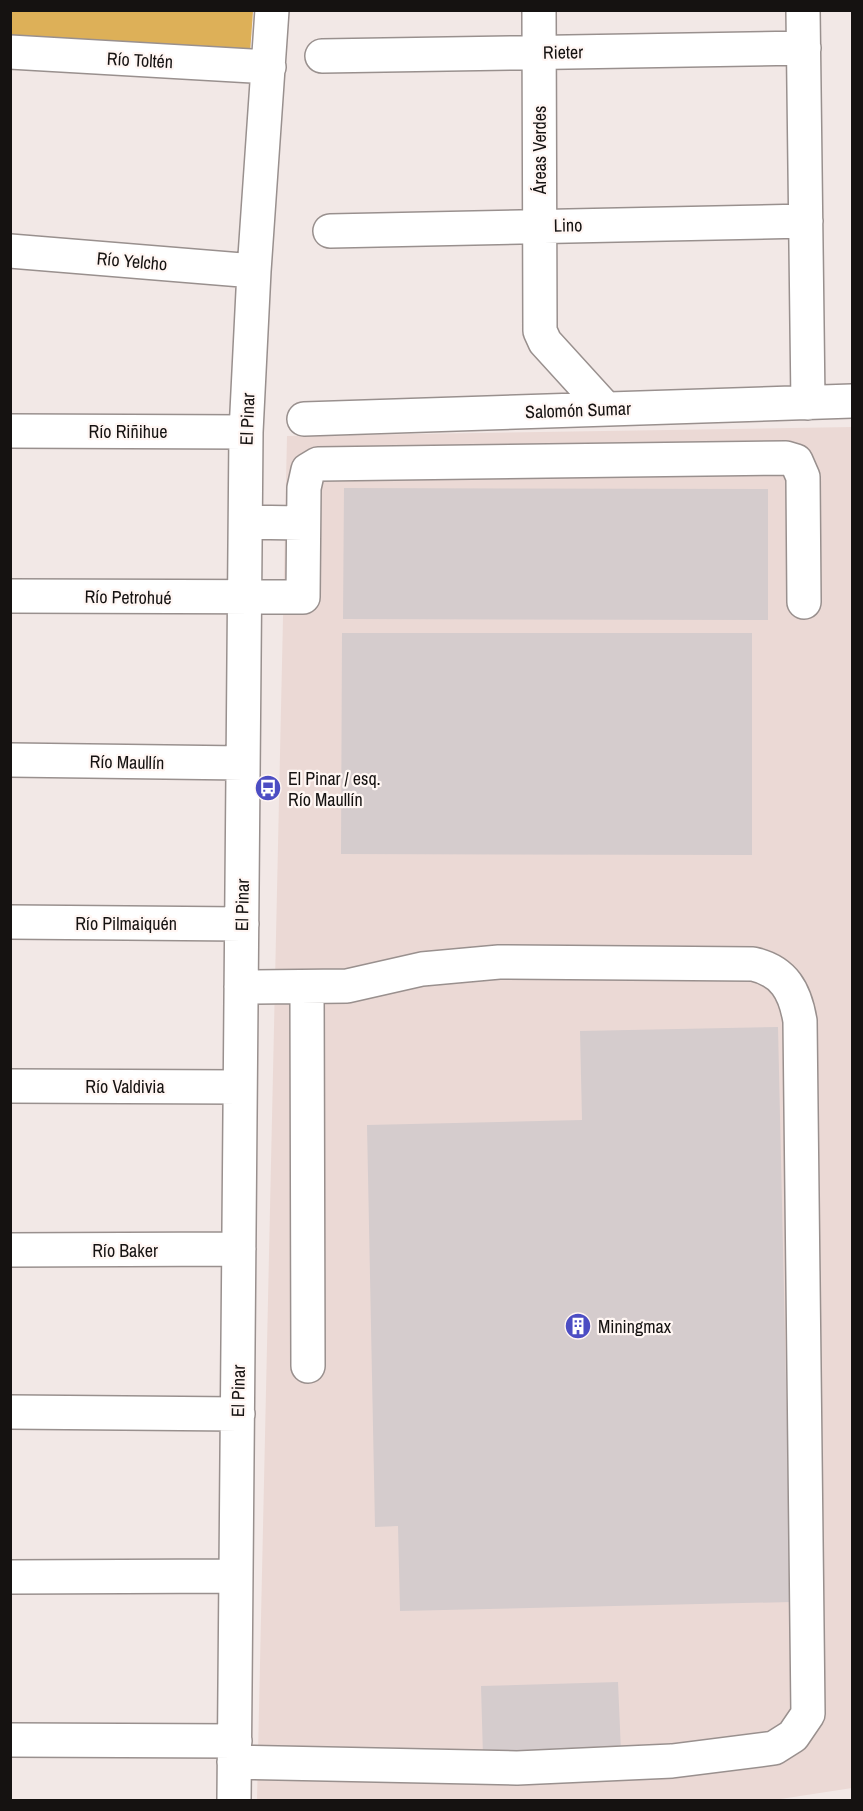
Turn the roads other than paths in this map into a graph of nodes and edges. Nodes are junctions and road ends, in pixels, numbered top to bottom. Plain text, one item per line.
1 (272, 10) edge
2 (539, 10) edge
3 (803, 10) edge
4 (804, 48) junction
5 (10, 52) edge
6 (539, 52) junction
7 (322, 56) dead end
8 (269, 67) junction
9 (806, 221) junction
10 (539, 226) junction
11 (330, 231) dead end
12 (10, 251) edge
13 (254, 271) junction
14 (852, 401) edge
15 (808, 403) junction
16 (606, 409) junction
17 (304, 419) dead end
18 (10, 431) edge
19 (246, 432) junction
20 (246, 522) junction
21 (303, 523) junction
22 (10, 596) edge
23 (245, 598) junction
24 (804, 602) dead end
25 (10, 760) edge
26 (243, 763) junction
27 (10, 922) edge
28 (242, 924) junction
29 (241, 987) junction
30 (307, 988) junction
31 (10, 1086) edge
32 (240, 1087) junction
33 (239, 1249) junction
34 (10, 1250) edge
35 (308, 1366) dead end
36 (10, 1412) edge
37 (237, 1414) junction
38 (236, 1576) junction
39 (10, 1577) edge
40 (10, 1740) edge
41 (234, 1751) junction
42 (234, 1800) edge

1 - 8 street, El Pinar
2 - 6 street, Áreas Verdes
3 - 4 street
4 - 6 street, Rieter
4 - 9 street
5 - 8 street, Río Toltén
6 - 7 street, Rieter
6 - 10 street, Áreas Verdes
8 - 13 street, El Pinar
9 - 10 street, Lino
9 - 15 street
10 - 11 street, Lino
10 - 16 street, Áreas Verdes
12 - 13 street, Río Yelcho
13 - 19 street, El Pinar
14 - 15 street, Salomón Sumar
15 - 16 street, Salomón Sumar
16 - 17 street, Salomón Sumar
18 - 19 street, Río Riñihue
19 - 20 street, El Pinar
20 - 21 street
20 - 23 street, El Pinar
21 - 23 street, Río Petrohué
21 - 24 street
22 - 23 street, Río Petrohué
23 - 26 street, El Pinar
25 - 26 street, Río Maullín
26 - 28 street, El Pinar
27 - 28 street, Río Pilmaiquén
28 - 29 street, El Pinar
29 - 30 street
29 - 32 street, El Pinar
30 - 35 street
30 - 41 street
31 - 32 street, Río Valdivia
32 - 33 street, El Pinar
33 - 34 street, Río Baker
33 - 37 street, El Pinar
36 - 37 street
37 - 38 street, El Pinar
38 - 39 street
38 - 41 street, El Pinar
40 - 41 street
41 - 42 street, El Pinar

